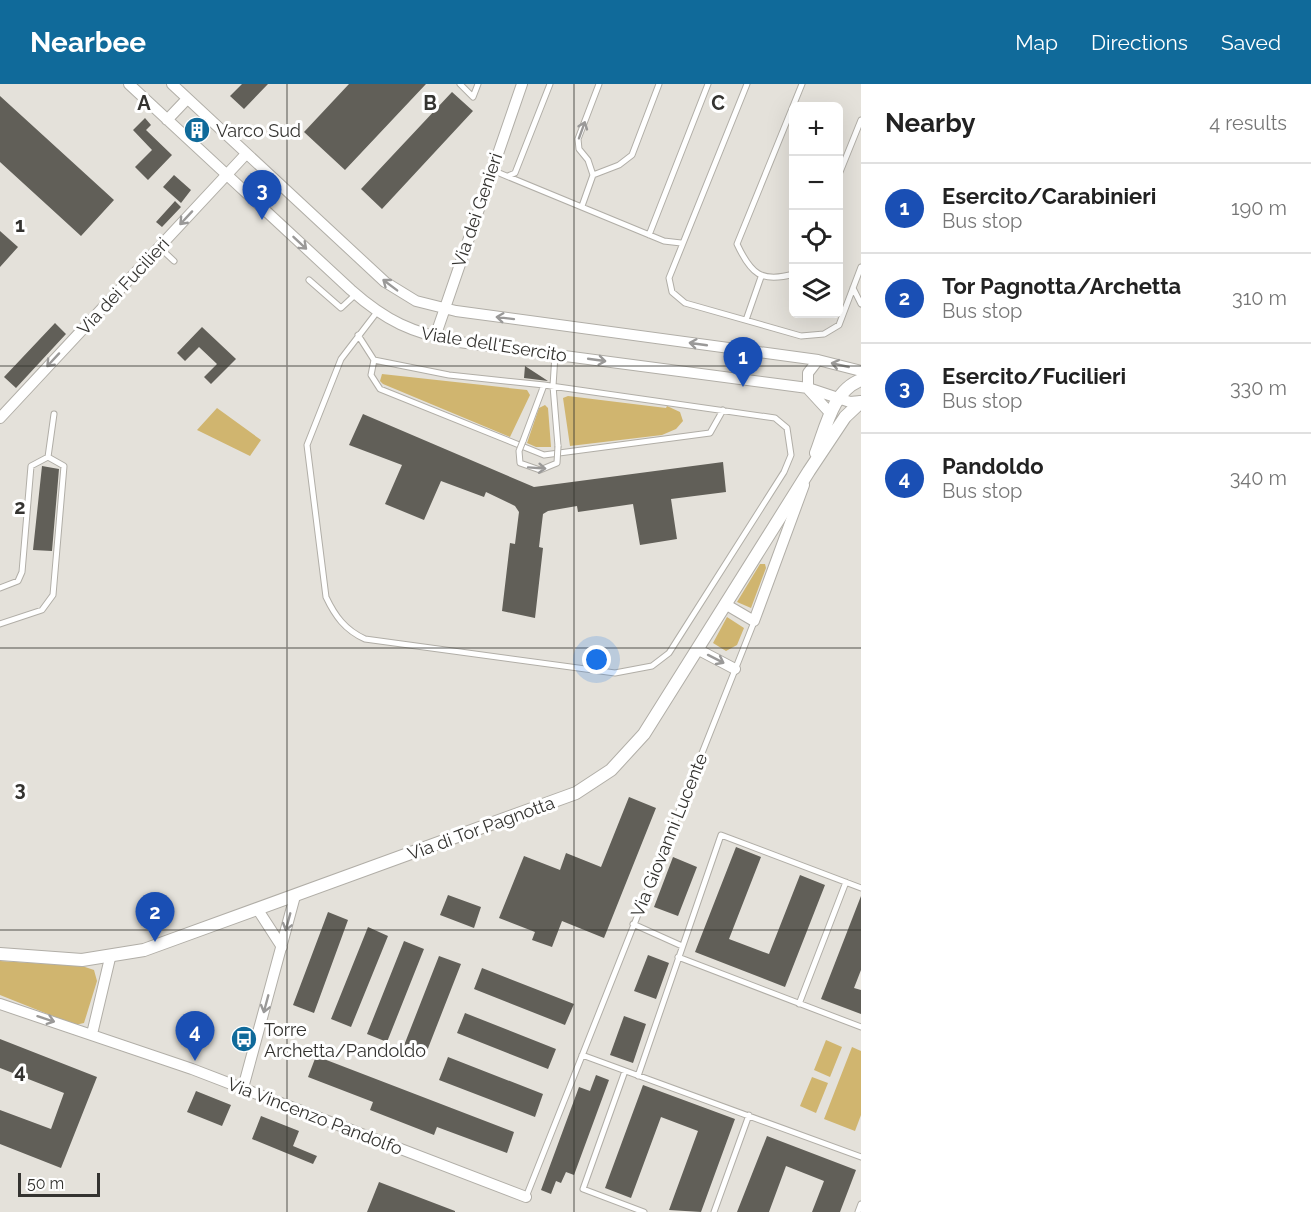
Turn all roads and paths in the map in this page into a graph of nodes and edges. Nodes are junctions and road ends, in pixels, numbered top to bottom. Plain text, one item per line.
1 (129, 84) edge
2 (172, 84) edge
3 (460, 84) edge
4 (478, 84) edge
5 (522, 84) edge
6 (550, 84) edge
7 (600, 84) edge
8 (659, 84) edge
9 (708, 84) edge
10 (747, 84) edge
11 (802, 84) edge
12 (188, 99) junction
13 (167, 120) junction
14 (861, 120) edge
15 (246, 154) junction
16 (843, 165) edge
17 (492, 170) junction
18 (226, 175) junction
19 (593, 175) junction
20 (508, 176) junction
21 (582, 206) junction
22 (649, 235) junction
23 (681, 243) junction
24 (159, 247) junction
25 (174, 261) dead end
26 (861, 267) edge
27 (789, 275) edge
28 (761, 277) junction
29 (309, 280) dead end
30 (853, 288) junction
31 (356, 294) junction
32 (861, 304) edge
33 (443, 308) junction
34 (377, 312) junction
35 (746, 320) junction
36 (357, 335) junction
37 (435, 338) junction
38 (555, 354) junction
39 (374, 360) junction
40 (818, 360) junction
41 (861, 370) edge
42 (861, 380) edge
43 (544, 385) junction
44 (553, 386) junction
45 (808, 388) junction
46 (838, 398) junction
47 (861, 402) edge
48 (723, 410) junction
49 (54, 414) dead end
50 (831, 414) junction
51 (0, 418) edge
52 (48, 457) junction
53 (808, 471) junction
54 (0, 588) edge
55 (724, 604) junction
56 (754, 621) junction
57 (0, 624) edge
58 (697, 649) junction
59 (735, 669) junction
60 (846, 882) junction
61 (861, 888) edge
62 (295, 896) junction
63 (258, 910) junction
64 (633, 924) junction
65 (682, 946) junction
66 (282, 947) junction
67 (0, 954) edge
68 (678, 957) junction
69 (110, 958) junction
70 (0, 1004) edge
71 (799, 1004) junction
72 (861, 1028) edge
73 (92, 1034) junction
74 (582, 1055) junction
75 (625, 1071) junction
76 (638, 1076) junction
77 (243, 1088) junction
78 (749, 1115) junction
79 (861, 1157) edge
80 (526, 1197) joint
81 (861, 1204) edge
82 (644, 1212) edge
83 (714, 1212) edge
84 (858, 1212) edge

1 - 13 street, Viale dell'Esercito
2 - 12 street, Viale dell'Esercito
3 - 4 lane
5 - 17 street, Via dei Genieri
6 - 20 lane
19 -> 7 lane
8 - 19 lane
9 - 22 lane
10 - 23 lane
11 - 28 lane
12 - 13 street
12 - 15 street, Viale dell'Esercito
13 - 18 street, Viale dell'Esercito
14 - 16 lane
15 - 18 street, Via dei Fucilieri
33 -> 15 street, Viale dell'Esercito
17 - 20 lane
17 - 33 street, Via dei Genieri
18 -> 24 street, Via dei Fucilieri
18 -> 31 street, Viale dell'Esercito
19 - 21 lane
20 - 21 lane
21 - 22 lane
22 - 23 lane
23 - 35 lane
24 - 25 lane
24 -> 51 street, Via dei Fucilieri
26 - 30 lane
27 - 28 lane
28 - 35 lane
29 - 31 lane
30 - 32 lane
30 - 35 lane
31 - 34 street, Viale dell'Esercito
33 - 37 street, Via dei Genieri
40 -> 33 street, Viale dell'Esercito
34 - 36 lane
34 - 37 street, Viale dell'Esercito
36 - 39 lane
36 - 48 lane
37 - 38 street, Viale dell'Esercito
38 - 44 lane
38 -> 45 street, Viale dell'Esercito
39 - 43 lane
39 - 48 lane
41 -> 40 street, Viale dell'Esercito
40 - 45 street
42 - 46 street, Via di Tor Pagnotta
43 - 44 lane
43 -> 44 lane, bridge
44 - 48 lane
45 - 46 street, Viale dell'Esercito
45 - 50 street
46 - 47 street, Viale dell'Esercito
46 - 50 street, Via di Tor Pagnotta
47 - 53 street, Via di Tor Pagnotta
49 - 52 lane
50 - 53 street, Via di Tor Pagnotta
52 - 54 lane
52 - 57 lane
53 - 55 street, Via di Tor Pagnotta
53 - 56 street, Via Giovanni Lucente
55 - 56 street
55 - 58 street, Via di Tor Pagnotta
56 - 59 lane, Via Giovanni Lucente
58 -> 59 street
58 - 62 street, Via di Tor Pagnotta
59 - 64 lane, Via Giovanni Lucente
60 - 61 lane
60 - 65 lane
60 - 71 lane
62 - 63 street, Via di Tor Pagnotta
62 -> 66 street
63 - 66 street
63 - 69 street, Via di Tor Pagnotta
64 - 65 lane
64 - 74 lane, Via Giovanni Lucente
65 - 68 lane
66 -> 77 street
67 - 69 street, Via di Tor Pagnotta
68 - 71 lane
68 - 76 lane
69 - 73 street
70 -> 73 street, Via Vincenzo Pandolfo
71 - 72 lane
73 - 77 street, Via Vincenzo Pandolfo
74 - 75 lane
74 - 80 lane, Via Giovanni Lucente
75 - 76 lane
75 - 82 lane
76 - 78 lane
77 - 80 street, Via Vincenzo Pandolfo
78 - 79 lane
78 - 83 lane
81 - 84 lane

